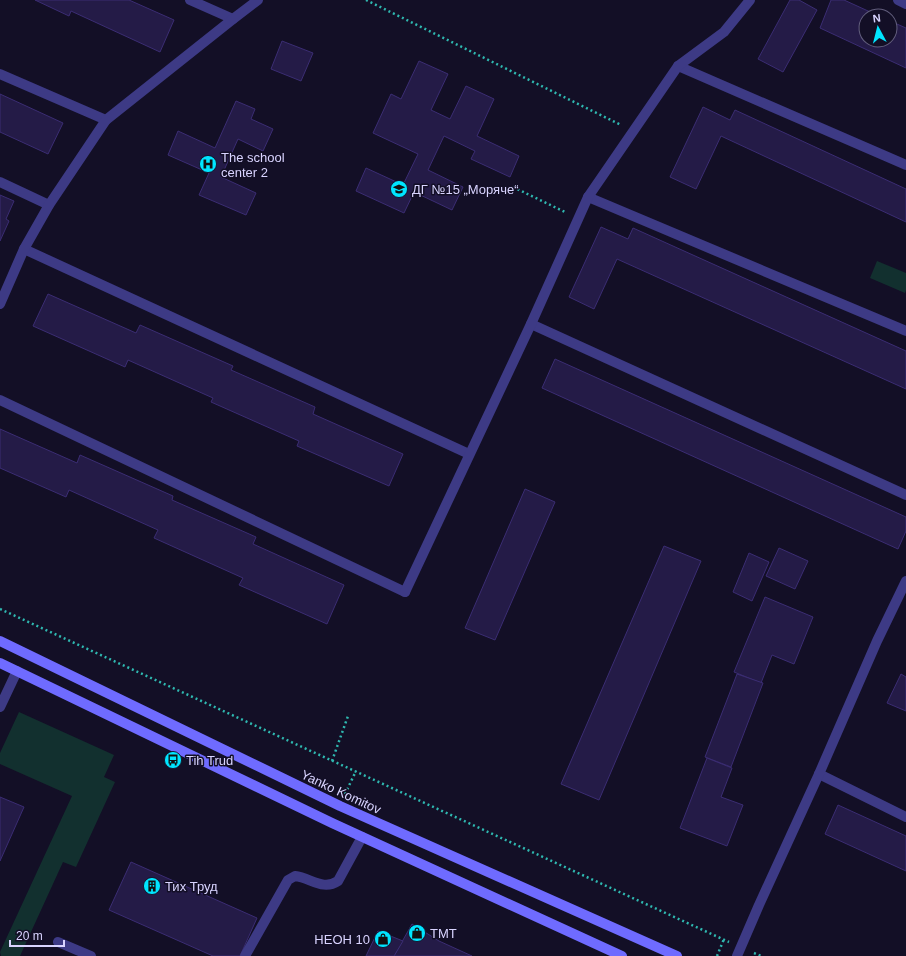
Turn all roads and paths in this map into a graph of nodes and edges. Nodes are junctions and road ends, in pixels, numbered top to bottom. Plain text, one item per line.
1 (190, 0) edge
2 (258, 0) edge
3 (366, 0) edge
4 (750, 0) edge
5 (898, 0) edge
6 (906, 4) edge
7 (233, 19) junction
8 (678, 66) junction
9 (0, 74) edge
10 (106, 120) junction
11 (634, 131) junction
12 (906, 165) edge
13 (0, 182) edge
14 (512, 187) dead end
15 (588, 197) junction
16 (49, 205) junction
17 (578, 218) junction
18 (24, 249) junction
19 (0, 304) edge
20 (530, 324) junction
21 (906, 331) edge
22 (0, 400) edge
23 (469, 454) junction
24 (906, 495) edge
25 (906, 581) edge
26 (0, 609) edge
27 (0, 640) edge
28 (0, 663) edge
29 (17, 671) junction
30 (0, 707) edge
31 (348, 716) dead end
32 (332, 761) junction
33 (818, 774) junction
34 (906, 817) edge
35 (362, 837) junction
36 (724, 939) junction
37 (58, 942) dead end
38 (739, 952) edge
39 (91, 956) edge
40 (245, 956) edge
41 (622, 956) edge
42 (677, 956) edge
43 (717, 956) edge
44 (761, 956) edge

1 - 7 street
2 - 7 street
3 - 11 path
4 - 8 street
5 - 6 street
7 - 10 street
8 - 11 street
8 - 12 street
9 - 10 street
10 - 16 street
11 - 15 street
13 - 16 street
14 - 17 path
15 - 17 street
15 - 21 street
16 - 18 street
17 - 20 street
18 - 19 street
18 - 23 street
20 - 23 street
20 - 24 street
22 - 23 street
25 - 33 street
26 - 32 path
27 - 42 main road, Yanko Komitov
28 - 29 main road
29 - 30 street
29 - 35 main road
31 - 32 path
32 - 36 path
33 - 34 street
33 - 38 street
35 - 40 street
35 - 41 main road
36 - 38 path
36 - 43 path
37 - 39 street
38 - 44 path

